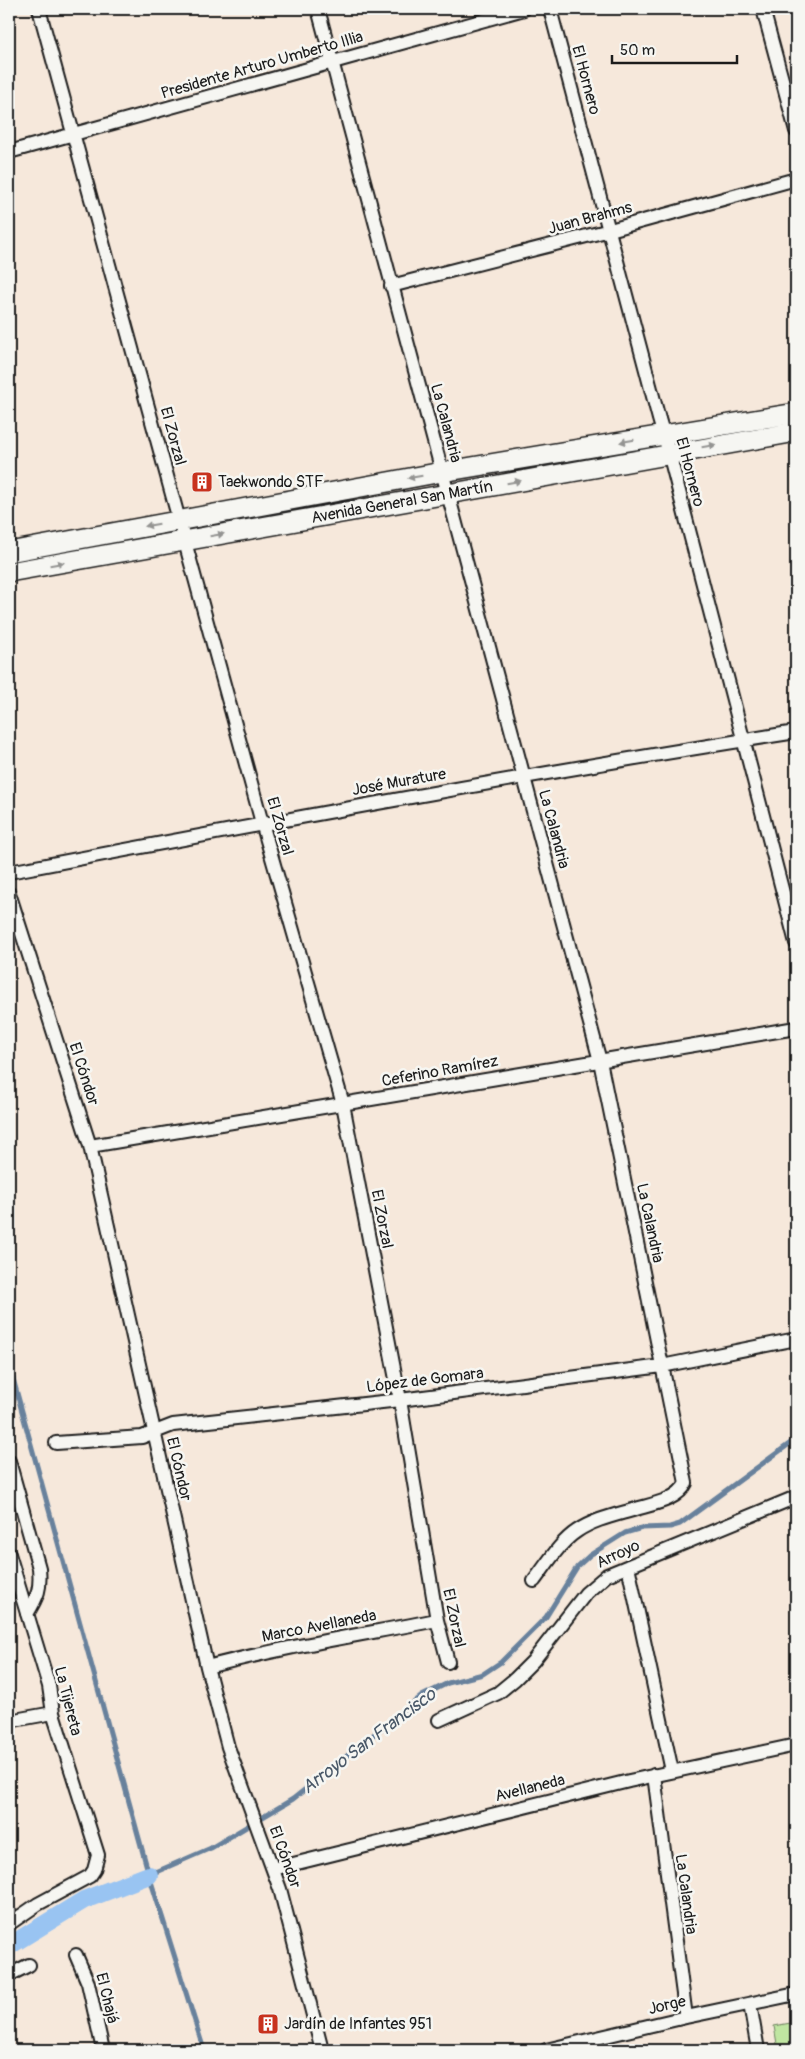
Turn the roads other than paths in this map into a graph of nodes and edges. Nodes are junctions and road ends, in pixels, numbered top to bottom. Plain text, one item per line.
1 (39, 9) edge
2 (318, 9) edge
3 (524, 9) edge
4 (550, 9) edge
5 (763, 9) edge
6 (333, 63) junction
7 (796, 130) edge
8 (74, 134) junction
9 (9, 152) edge
10 (796, 179) edge
11 (610, 230) junction
12 (391, 286) junction
13 (796, 413) edge
14 (796, 432) edge
15 (664, 435) junction
16 (669, 453) junction
17 (442, 472) junction
18 (449, 494) junction
19 (179, 520) junction
20 (184, 540) junction
21 (9, 552) edge
22 (9, 572) edge
23 (796, 732) edge
24 (743, 740) junction
25 (523, 776) junction
26 (262, 823) junction
27 (9, 872) edge
28 (9, 893) edge
29 (796, 944) edge
30 (796, 1028) edge
31 (600, 1061) junction
32 (343, 1104) junction
33 (90, 1146) junction
34 (796, 1339) edge
35 (662, 1366) junction
36 (400, 1400) junction
37 (154, 1431) junction
38 (56, 1443) dead end
39 (9, 1462) edge
40 (796, 1497) edge
41 (9, 1554) edge
42 (628, 1566) junction
43 (534, 1581) dead end
44 (27, 1614) junction
45 (437, 1620) junction
46 (448, 1662) dead end
47 (207, 1667) junction
48 (53, 1713) junction
49 (439, 1720) dead end
50 (9, 1721) edge
51 (796, 1745) edge
52 (672, 1772) junction
53 (654, 1775) junction
54 (274, 1869) junction
55 (9, 1924) edge
56 (76, 1955) dead end
57 (28, 1965) dead end
58 (9, 1975) edge
59 (796, 1994) edge
60 (750, 2004) junction
61 (686, 2017) junction
62 (103, 2050) edge
63 (322, 2050) edge
64 (546, 2050) edge
65 (758, 2050) edge

1 - 8 street, El Zorzal
2 - 6 street, La Calandria
3 - 6 street, Presidente Arturo Umberto Illia
4 - 11 street, El Hornero
5 - 7 street
6 - 8 street, Presidente Arturo Umberto Illia
6 - 12 street, La Calandria
8 - 9 street, Presidente Arturo Umberto Illia
8 - 19 street, El Zorzal
10 - 11 street, Juan Brahms
11 - 12 street, Juan Brahms
11 - 15 street, El Hornero
12 - 17 street, La Calandria
13 - 15 main road, Avenida General San Martín
16 -> 14 main road, Avenida General San Martín
15 - 16 street, El Hornero
15 -> 17 main road, Avenida General San Martín
18 -> 16 main road, Avenida General San Martín
16 - 24 street, El Hornero
17 - 18 street, La Calandria
17 -> 19 main road, Avenida General San Martín
20 -> 18 main road, Avenida General San Martín
18 - 25 street, La Calandria
19 - 20 street, El Zorzal
19 -> 21 main road, Avenida General San Martín
22 -> 20 main road, Avenida General San Martín
20 - 26 street, El Zorzal
23 - 24 street, José Murature
24 - 25 street, José Murature
24 - 29 street, El Hornero
25 - 26 street, José Murature
25 - 31 street, La Calandria
26 - 27 street, José Murature
26 - 32 street, El Zorzal
28 - 33 street, El Cóndor
30 - 31 street, Ceferino Ramírez
31 - 32 street, Ceferino Ramírez
31 - 35 street, La Calandria
32 - 33 street, Ceferino Ramírez
32 - 36 street, El Zorzal
33 - 37 street, El Cóndor
34 - 35 street, López de Gomara
35 - 36 street, López de Gomara
35 - 43 street, La Calandria
36 - 37 street, López de Gomara
36 - 45 street, El Zorzal
37 - 38 street, López de Gomara
37 - 47 street, El Cóndor
39 - 44 street
40 - 42 street, Arroyo
41 - 44 street, La Tijereta
42 - 49 street, Arroyo
42 - 52 street
44 - 48 street, La Tijereta
45 - 46 street, El Zorzal
45 - 47 street, Marco Avellaneda
47 - 54 street, El Cóndor
48 - 50 street
48 - 55 street, La Tijereta
51 - 52 street, Avellaneda
52 - 53 street, Avellaneda
53 - 54 street, Avellaneda
53 - 61 street, La Calandria
54 - 63 street, El Cóndor
56 - 62 street, El Chajá
57 - 58 street
59 - 60 street, Jorge
60 - 61 street, Jorge
60 - 65 street
61 - 64 street, Jorge

